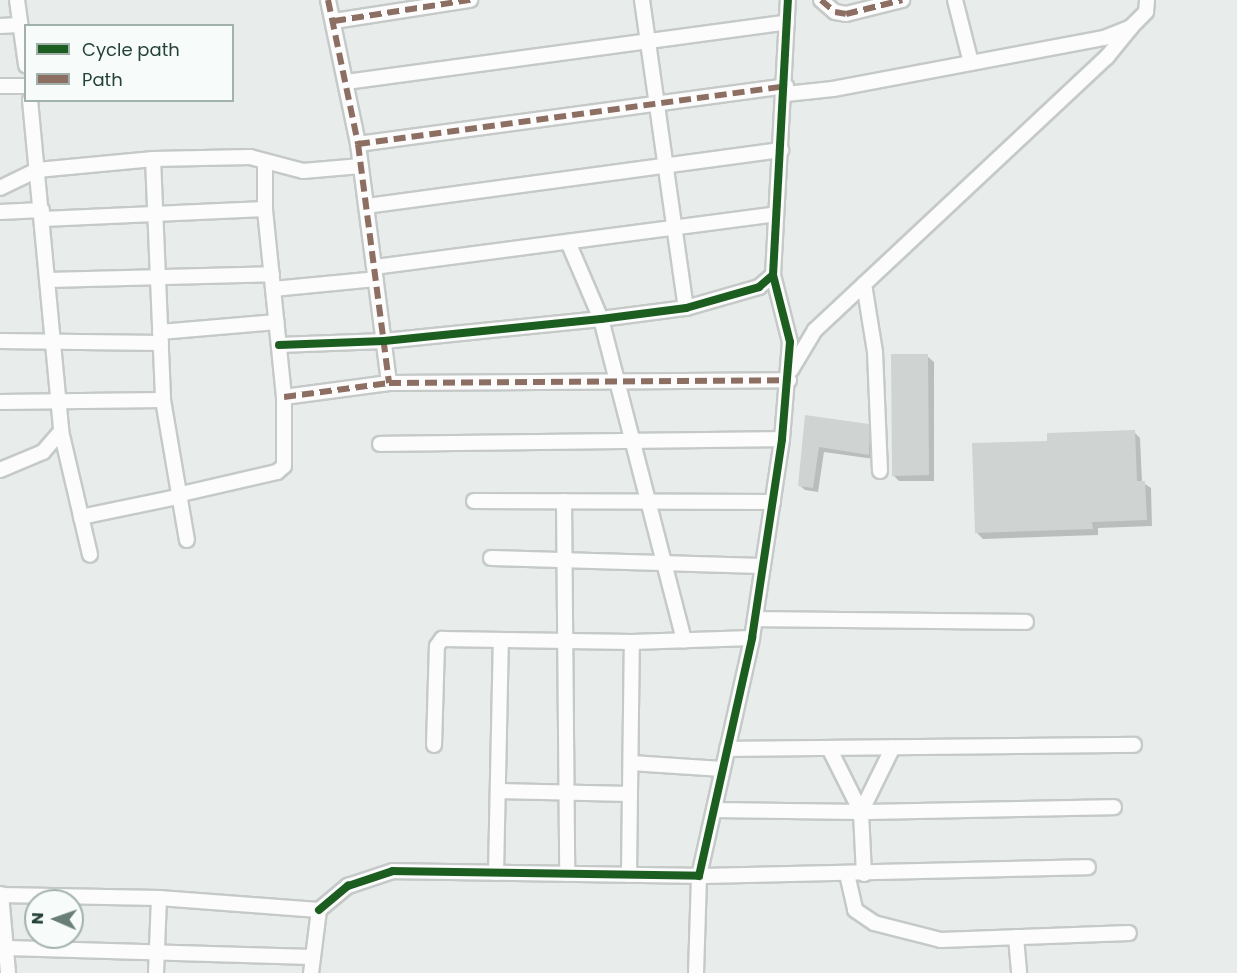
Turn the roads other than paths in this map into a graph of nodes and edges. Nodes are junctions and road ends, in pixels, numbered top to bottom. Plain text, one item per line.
1 (17, 0) edge
2 (328, 0) edge
3 (470, 0) edge
4 (642, 0) edge
5 (788, 0) edge
6 (821, 0) edge
7 (902, 0) edge
8 (955, 0) edge
9 (1147, 0) edge
10 (334, 21) junction
11 (788, 22) junction
12 (19, 25) junction
13 (0, 26) edge
14 (1131, 27) junction
15 (647, 40) junction
16 (24, 54) edge
17 (971, 63) junction
18 (346, 82) junction
19 (0, 86) edge
20 (24, 86) edge
21 (786, 90) junction
22 (30, 102) edge
23 (655, 104) junction
24 (358, 144) junction
25 (781, 150) junction
26 (153, 159) junction
27 (265, 163) junction
28 (666, 165) junction
29 (361, 166) junction
30 (37, 170) junction
31 (0, 188) edge
32 (367, 206) junction
33 (265, 209) junction
34 (0, 213) edge
35 (776, 214) junction
36 (43, 215) junction
37 (156, 215) junction
38 (675, 228) junction
39 (568, 242) junction
40 (375, 273) junction
41 (272, 274) junction
42 (773, 275) junction
43 (158, 277) junction
44 (48, 280) junction
45 (864, 284) junction
46 (273, 289) junction
47 (686, 308) junction
48 (601, 320) junction
49 (277, 322) junction
50 (161, 338) junction
51 (0, 341) edge
52 (53, 341) junction
53 (384, 341) junction
54 (279, 345) junction
55 (790, 375) junction
56 (616, 380) junction
57 (389, 383) junction
58 (284, 397) junction
59 (163, 400) junction
60 (0, 402) edge
61 (58, 402) junction
62 (61, 431) junction
63 (633, 439) junction
64 (782, 439) junction
65 (380, 444) dead end
66 (0, 470) edge
67 (880, 471) dead end
68 (177, 496) junction
69 (474, 501) dead end
70 (564, 501) junction
71 (650, 502) junction
72 (773, 502) junction
73 (81, 517) junction
74 (187, 540) dead end
75 (90, 555) dead end
76 (491, 558) dead end
77 (563, 560) junction
78 (663, 563) junction
79 (763, 566) junction
80 (755, 619) junction
81 (1026, 622) dead end
82 (752, 638) junction
83 (684, 640) junction
84 (501, 641) junction
85 (566, 642) junction
86 (632, 642) junction
87 (434, 745) dead end
88 (1134, 745) dead end
89 (893, 747) junction
90 (829, 748) junction
91 (727, 749) junction
92 (631, 764) junction
93 (722, 769) junction
94 (498, 790) junction
95 (567, 792) junction
96 (630, 794) junction
97 (1114, 807) dead end
98 (714, 810) junction
99 (861, 812) junction
100 (1088, 867) dead end
101 (496, 873) junction
102 (567, 874) junction
103 (847, 874) junction
104 (864, 874) junction
105 (629, 875) junction
106 (699, 876) junction
107 (1, 894) edge
108 (159, 898) junction
109 (319, 910) junction
110 (1130, 933) dead end
111 (1016, 937) junction
112 (6, 948) junction
113 (158, 953) junction
114 (313, 957) junction
115 (8, 973) edge
116 (156, 973) edge
117 (311, 973) edge
118 (696, 973) edge
119 (1019, 973) edge

1 - 12 street
2 - 10 street
3 - 10 street
4 - 15 street
5 - 11 street
6 - 7 street
8 - 17 street
9 - 14 street
10 - 18 street
11 - 15 street
11 - 21 street
12 - 13 street
12 - 16 street
14 - 17 street
14 - 45 street
15 - 18 street
15 - 23 street
17 - 21 street
18 - 24 street
19 - 20 street
21 - 23 street
21 - 25 street
22 - 30 street
23 - 24 street
23 - 28 street
24 - 29 street
25 - 28 street
25 - 35 street
26 - 27 street
26 - 30 street
26 - 37 street
27 - 29 street
27 - 33 street
28 - 32 street
28 - 38 street
29 - 32 street
30 - 31 street
30 - 36 street
32 - 40 street
33 - 37 street
33 - 41 street
34 - 36 street
35 - 38 street
35 - 42 street
36 - 37 street
36 - 44 street
37 - 43 street
38 - 39 street
38 - 47 street
39 - 40 street
39 - 48 street
40 - 46 street
40 - 53 street
41 - 43 street
41 - 46 street
42 - 47 street
42 - 55 street
43 - 44 street
43 - 50 street
44 - 52 street
45 - 55 street
45 - 67 street
46 - 49 street
47 - 48 street
48 - 53 street
48 - 56 street
49 - 50 street
49 - 54 street
50 - 52 street
50 - 59 street
51 - 52 street
52 - 61 street
53 - 54 street
53 - 57 street
54 - 58 street
55 - 56 street
55 - 64 street
56 - 57 street
56 - 63 street
57 - 58 street
58 - 68 street
59 - 61 street
59 - 68 street
60 - 61 street
61 - 62 street
62 - 66 street
62 - 73 street
63 - 64 street
63 - 65 street
63 - 71 street
64 - 72 street
68 - 73 street
68 - 74 street
69 - 70 street
70 - 71 street
70 - 77 street
71 - 72 street
71 - 78 street
72 - 79 street
73 - 75 street
76 - 77 street
77 - 78 street
77 - 85 street
78 - 79 street
78 - 83 street
79 - 80 street
80 - 81 street
80 - 82 street
82 - 83 street
82 - 91 street
83 - 86 street
84 - 85 street
84 - 87 street
84 - 94 street
85 - 86 street
85 - 95 street
86 - 92 street
88 - 89 street
89 - 90 street
89 - 99 street
90 - 91 street
90 - 99 street
91 - 93 street
92 - 93 street
92 - 96 street
93 - 98 street
94 - 95 street
94 - 101 street
95 - 96 street
95 - 102 street
96 - 105 street
97 - 99 street
98 - 99 street
98 - 106 street
99 - 104 street
100 - 104 street
101 - 102 street
101 - 109 street
102 - 105 street
103 - 104 street
103 - 106 street
103 - 111 street
105 - 106 street
106 - 118 street
107 - 108 street
107 - 112 street
108 - 109 street
108 - 113 street
109 - 114 street
110 - 111 street
111 - 119 street
112 - 113 street
112 - 115 street
113 - 114 street
113 - 116 street
114 - 117 street

